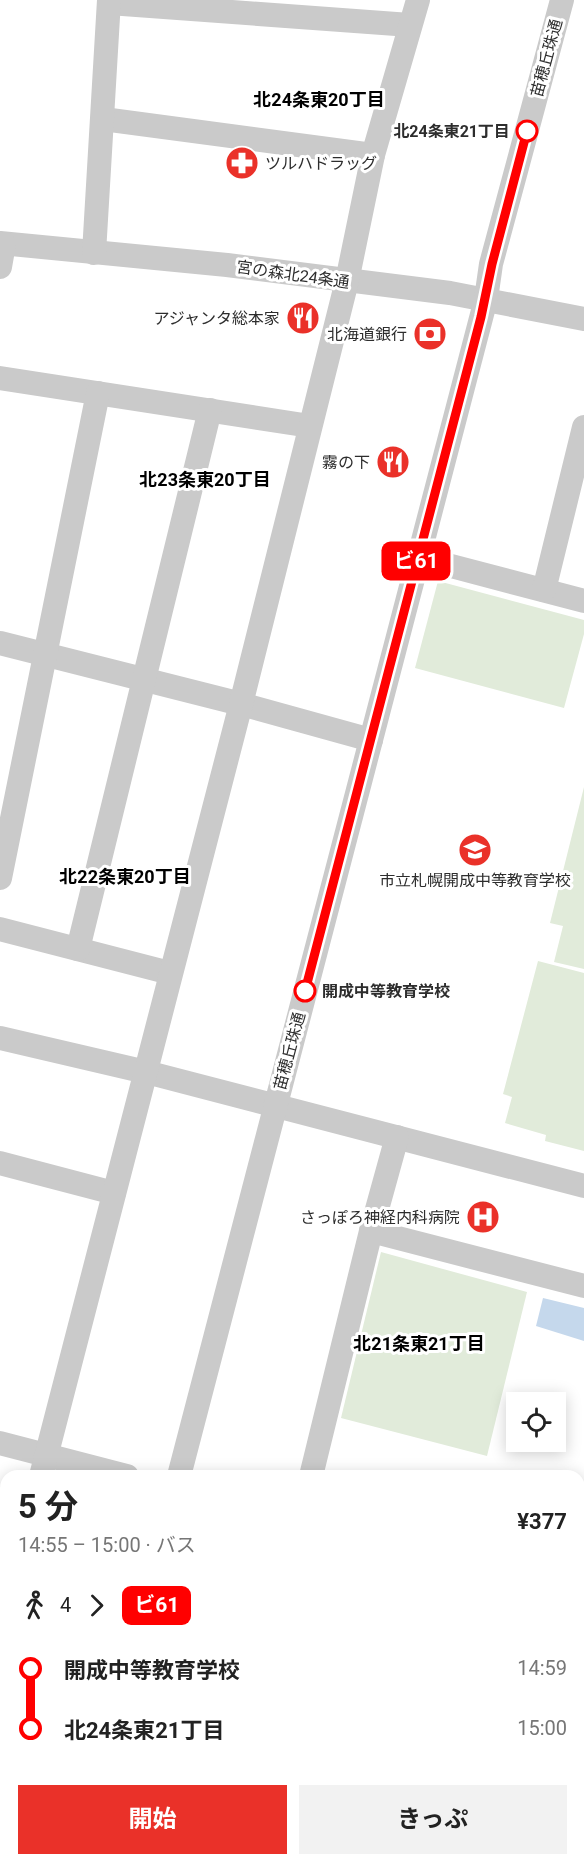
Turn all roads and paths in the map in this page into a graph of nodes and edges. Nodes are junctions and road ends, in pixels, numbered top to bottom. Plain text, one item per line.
1 (418, 0) edge
2 (562, 0) edge
3 (109, 2) edge
4 (410, 25) junction
5 (103, 119) junction
6 (373, 155) junction
7 (1, 251) edge
8 (94, 253) junction
9 (347, 281) junction
10 (486, 299) junction
11 (584, 319) edge
12 (0, 378) edge
13 (98, 393) junction
14 (210, 410) junction
15 (310, 426) junction
16 (584, 427) edge
17 (579, 463) edge
18 (417, 557) junction
19 (544, 590) junction
20 (584, 601) edge
21 (0, 643) edge
22 (44, 654) junction
23 (143, 679) junction
24 (241, 704) junction
25 (371, 740) junction
26 (0, 878) edge
27 (0, 929) edge
28 (78, 949) junction
29 (170, 973) junction
30 (0, 1038) edge
31 (146, 1072) junction
32 (275, 1105) junction
33 (397, 1137) junction
34 (1, 1166) edge
35 (584, 1186) edge
36 (114, 1193) junction
37 (371, 1231) junction
38 (584, 1286) edge
39 (0, 1443) edge
40 (44, 1466) edge
41 (77, 1470) edge
42 (181, 1470) edge
43 (311, 1470) edge

1 - 4 street
2 - 10 street, 苗穂丘珠通
3 - 4 street
3 - 5 street
4 - 6 street
5 - 6 street
5 - 8 street
6 - 9 street
7 - 8 street, 宮の森北24条通
8 - 9 street, 宮の森北24条通
9 - 10 street, 宮の森北24条通
9 - 15 street
10 - 11 street, 宮の森北24条通
10 - 18 street, 苗穂丘珠通
12 - 13 street
13 - 14 street
13 - 22 street
14 - 15 street
14 - 23 street
15 - 24 street
16 - 17 street
17 - 19 street
18 - 19 street
18 - 25 street, 苗穂丘珠通
19 - 20 street
21 - 22 street
22 - 23 street
22 - 26 street
23 - 24 street
23 - 28 street
24 - 25 street
24 - 29 street
25 - 32 street, 苗穂丘珠通
27 - 28 street
28 - 29 street
29 - 31 street
30 - 31 street
31 - 32 street
31 - 36 street
32 - 33 street
32 - 42 street, 苗穂丘珠通
33 - 35 street
33 - 37 street
34 - 36 street
36 - 40 street
37 - 38 street
37 - 43 street
39 - 40 street
40 - 41 street

